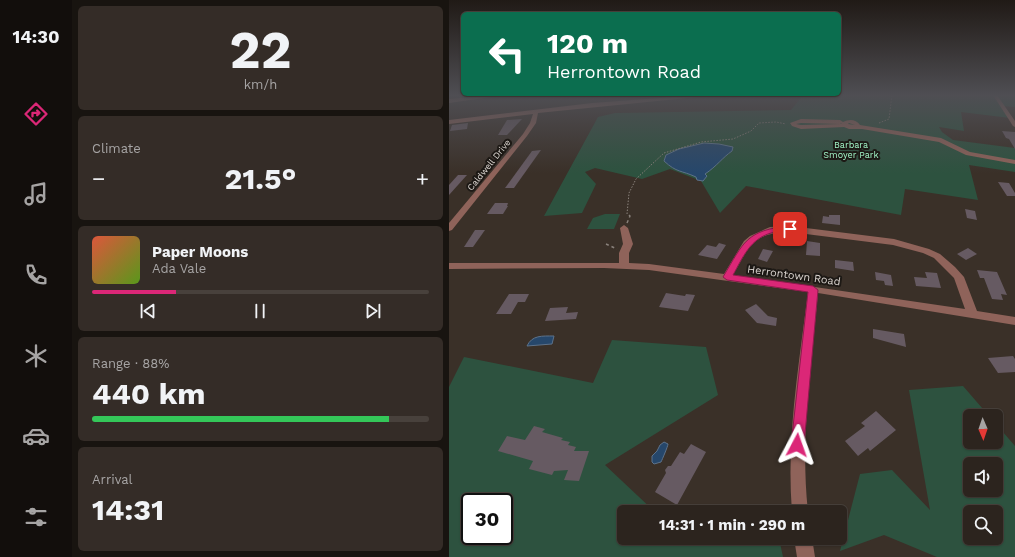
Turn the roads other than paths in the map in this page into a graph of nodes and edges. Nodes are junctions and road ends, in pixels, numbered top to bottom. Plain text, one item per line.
1 (534, 121) edge
2 (841, 124) joint
3 (860, 126) road end
4 (1015, 162) edge
5 (449, 228) edge
6 (624, 228) road end
7 (624, 265) junction
8 (449, 266) edge
9 (727, 277) junction
10 (813, 290) junction
11 (972, 314) junction
12 (1015, 321) edge
13 (800, 505) edge
14 (804, 545) edge
15 (806, 557) edge

1 - 5 street, Caldwell Drive
2 - 2 street
3 - 4 street
6 - 7 street
7 - 8 street, Herrontown Road
7 - 9 street, Herrontown Road
9 - 10 street, Herrontown Road
9 - 11 street
10 - 11 street, Herrontown Road
10 - 13 street
11 - 12 street, Herrontown Road
14 - 15 street

